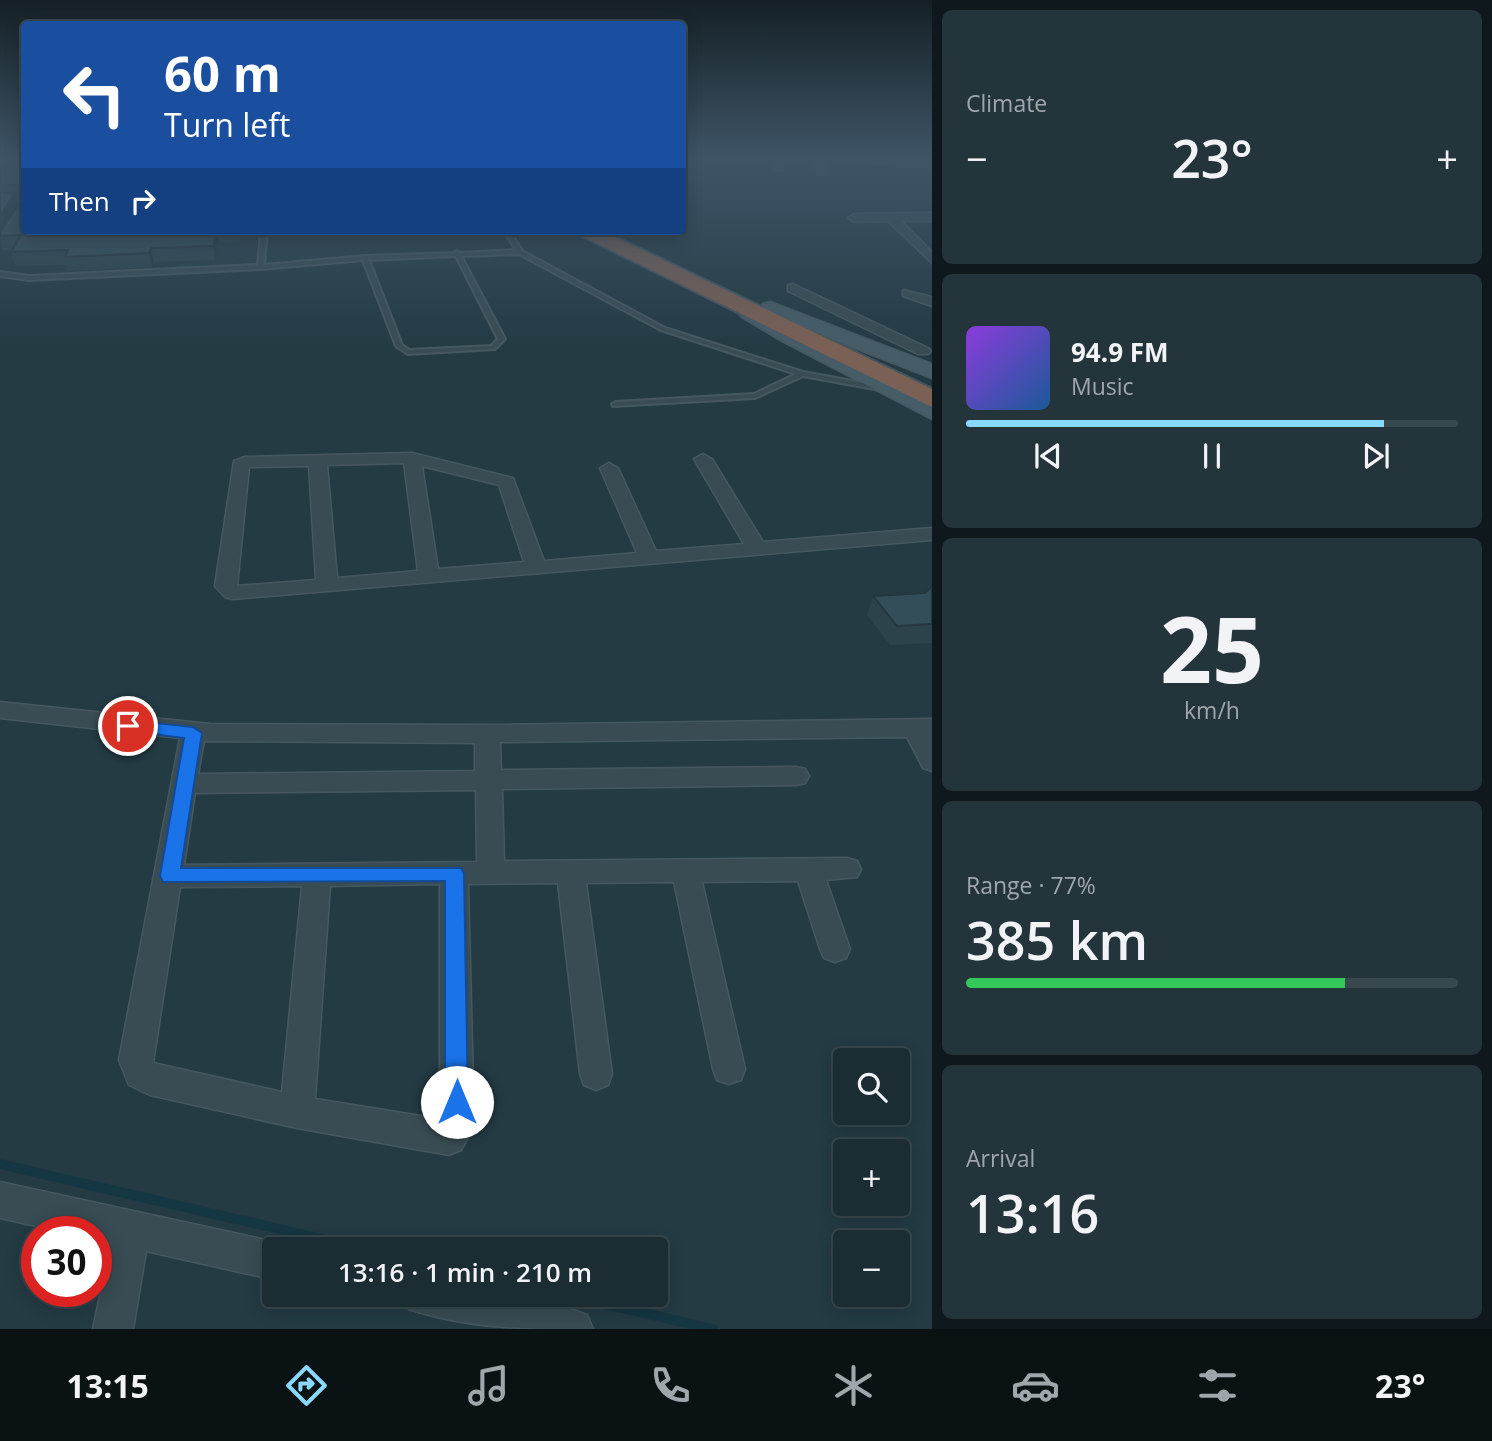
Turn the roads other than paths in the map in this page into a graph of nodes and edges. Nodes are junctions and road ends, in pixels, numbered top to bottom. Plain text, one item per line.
1 (900, 221) edge
2 (264, 235) edge
3 (509, 235) edge
4 (596, 235) edge
5 (615, 235) edge
6 (520, 252) junction
7 (457, 253) junction
8 (365, 258) junction
9 (932, 259) edge
10 (261, 267) junction
11 (0, 274) edge
12 (793, 288) dead end
13 (908, 293) dead end
14 (740, 301) junction
15 (932, 302) edge
16 (928, 350) edge
17 (899, 359) junction
18 (932, 372) edge
19 (802, 374) junction
20 (932, 384) edge
21 (887, 389) junction
22 (932, 399) edge
23 (616, 404) dead end
24 (932, 412) edge
25 (412, 458) junction
26 (703, 459) dead end
27 (318, 460) junction
28 (609, 468) dead end
29 (932, 534) edge
30 (757, 549) junction
31 (649, 558) junction
32 (536, 568) junction
33 (429, 576) junction
34 (327, 585) junction
35 (0, 710) edge
36 (924, 728) edge
37 (193, 733) junction
38 (487, 734) junction
39 (932, 762) edge
40 (796, 776) dead end
41 (487, 780) junction
42 (185, 785) junction
43 (808, 869) junction
44 (847, 869) dead end
45 (686, 871) junction
46 (571, 872) junction
47 (454, 873) junction
48 (491, 873) junction
49 (317, 875) junction
50 (170, 876) junction
51 (835, 949) dead end
52 (729, 1069) dead end
53 (596, 1074) dead end
54 (297, 1112) junction
55 (0, 1199) edge
56 (132, 1229) junction
57 (262, 1258) edge
58 (476, 1307) edge
59 (113, 1329) edge
60 (573, 1329) edge

1 - 9 street
2 - 10 lane
3 - 6 lane
4 - 14 highway
5 - 14 highway
6 - 7 lane
6 - 19 lane
7 - 8 lane
7 - 8 lane
8 - 10 lane
10 - 11 lane
12 - 16 street
13 - 15 street
14 - 17 street
14 - 20 highway
14 - 21 street
14 - 22 highway
16 - 17 street
17 - 18 street
19 - 21 lane
19 - 23 lane
21 - 24 street
25 - 27 street
25 - 32 street
25 - 33 street
26 - 30 street
27 - 34 street
27 - 34 street
28 - 31 street
29 - 30 street
30 - 31 street
31 - 32 street
32 - 33 street
33 - 34 street
35 - 37 street
36 - 38 street
36 - 39 street
37 - 38 street
37 - 42 street
38 - 41 street
40 - 41 street
41 - 42 street
41 - 48 street
42 - 50 street
43 - 44 street
43 - 45 street
43 - 51 street
45 - 46 street
45 - 52 street
46 - 48 street
46 - 53 street
47 - 48 street
47 - 49 street
47 - 54 street
49 - 50 street
49 - 54 street
50 - 54 street
55 - 56 street
56 - 57 street
56 - 59 street
58 - 60 street

